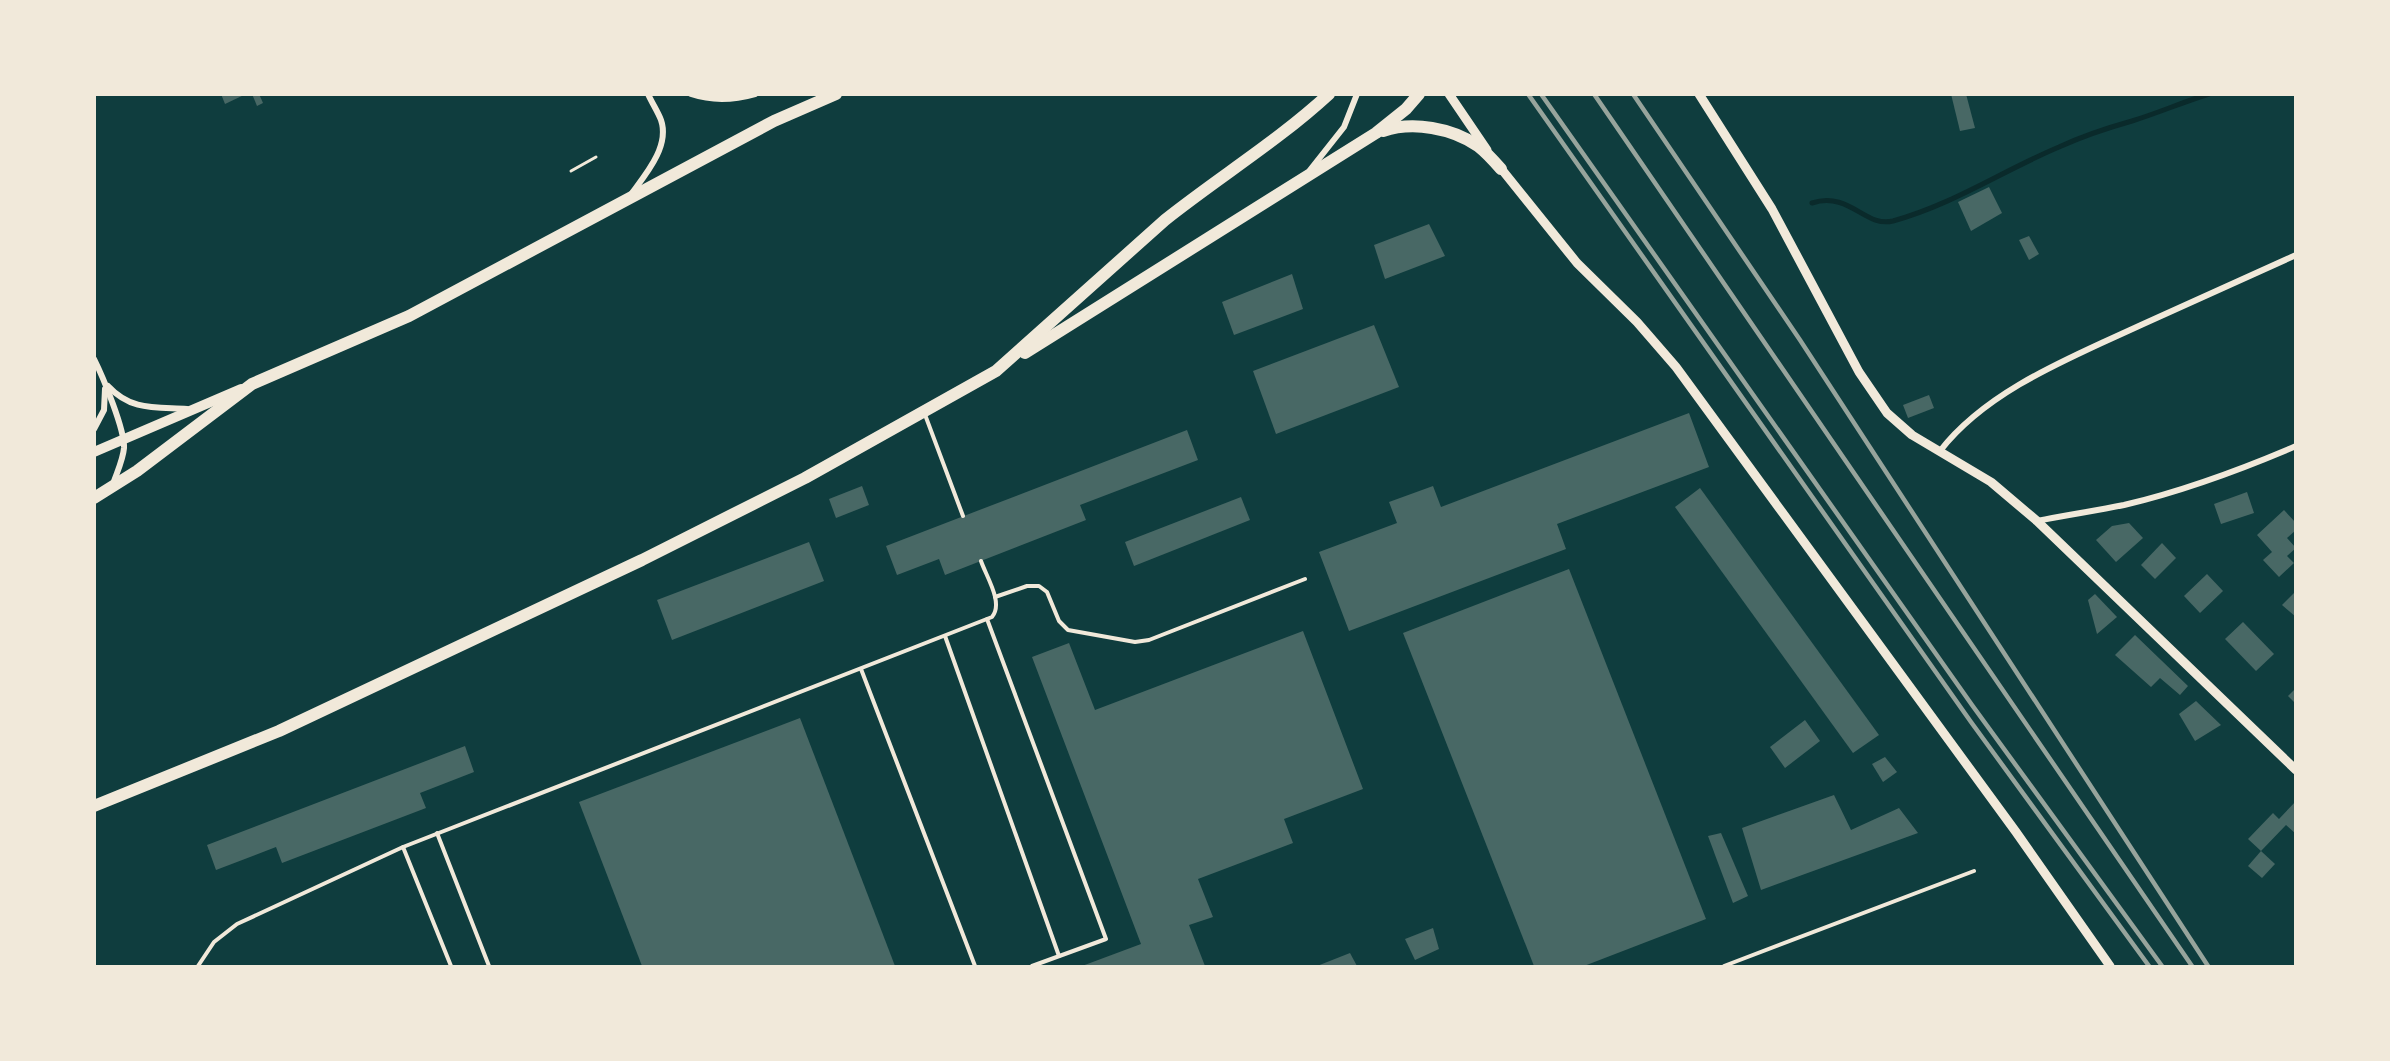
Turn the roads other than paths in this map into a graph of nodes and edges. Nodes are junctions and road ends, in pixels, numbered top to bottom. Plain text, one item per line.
1 (648, 94) edge
2 (691, 94) edge
3 (755, 94) edge
4 (817, 94) edge
5 (836, 94) edge
6 (1329, 94) edge
7 (1357, 94) edge
8 (1419, 94) edge
9 (1449, 94) edge
10 (1699, 94) edge
11 (774, 121) junction
12 (1376, 133) junction
13 (1501, 170) junction
14 (1302, 180) junction
15 (628, 199) junction
16 (2295, 255) edge
17 (94, 359) edge
18 (996, 371) junction
19 (105, 382) junction
20 (252, 384) junction
21 (193, 410) junction
22 (924, 411) junction
23 (94, 429) edge
24 (124, 440) junction
25 (2295, 446) edge
26 (1940, 451) junction
27 (94, 452) edge
28 (112, 488) junction
29 (94, 498) edge
30 (963, 516) dead end
31 (2037, 521) junction
32 (981, 561) dead end
33 (1305, 579) dead end
34 (995, 597) junction
35 (987, 619) junction
36 (945, 636) junction
37 (861, 669) junction
38 (2295, 770) edge
39 (94, 807) edge
40 (437, 833) junction
41 (403, 847) junction
42 (1974, 871) dead end
43 (1059, 956) junction
44 (198, 966) edge
45 (451, 966) edge
46 (489, 966) edge
47 (975, 966) edge
48 (1032, 966) edge
49 (1724, 966) edge
50 (2110, 966) edge

1 - 15 street
2 - 3 street
4 - 11 main road
5 - 11 main road
6 - 18 main road
7 - 14 street
8 - 12 main road
9 - 13 street
10 - 26 street
11 - 15 main road
12 - 13 main road
12 - 14 main road
13 - 50 street
14 - 18 main road
15 - 20 main road
16 - 26 street
17 - 19 street
18 - 22 main road
19 - 21 street
19 - 23 street
19 - 24 street
20 - 21 main road
20 - 28 main road
21 - 24 main road
22 - 30 lane
22 - 39 main road
24 - 27 main road
24 - 28 street
25 - 31 street
26 - 31 street
28 - 29 main road
31 - 38 street
32 - 34 lane
33 - 34 lane
34 - 35 lane
35 - 36 lane
35 - 43 lane
36 - 37 lane
36 - 43 lane
37 - 40 lane
37 - 47 lane
40 - 41 lane
40 - 46 lane
41 - 44 lane
41 - 45 lane
42 - 49 lane
43 - 48 lane

